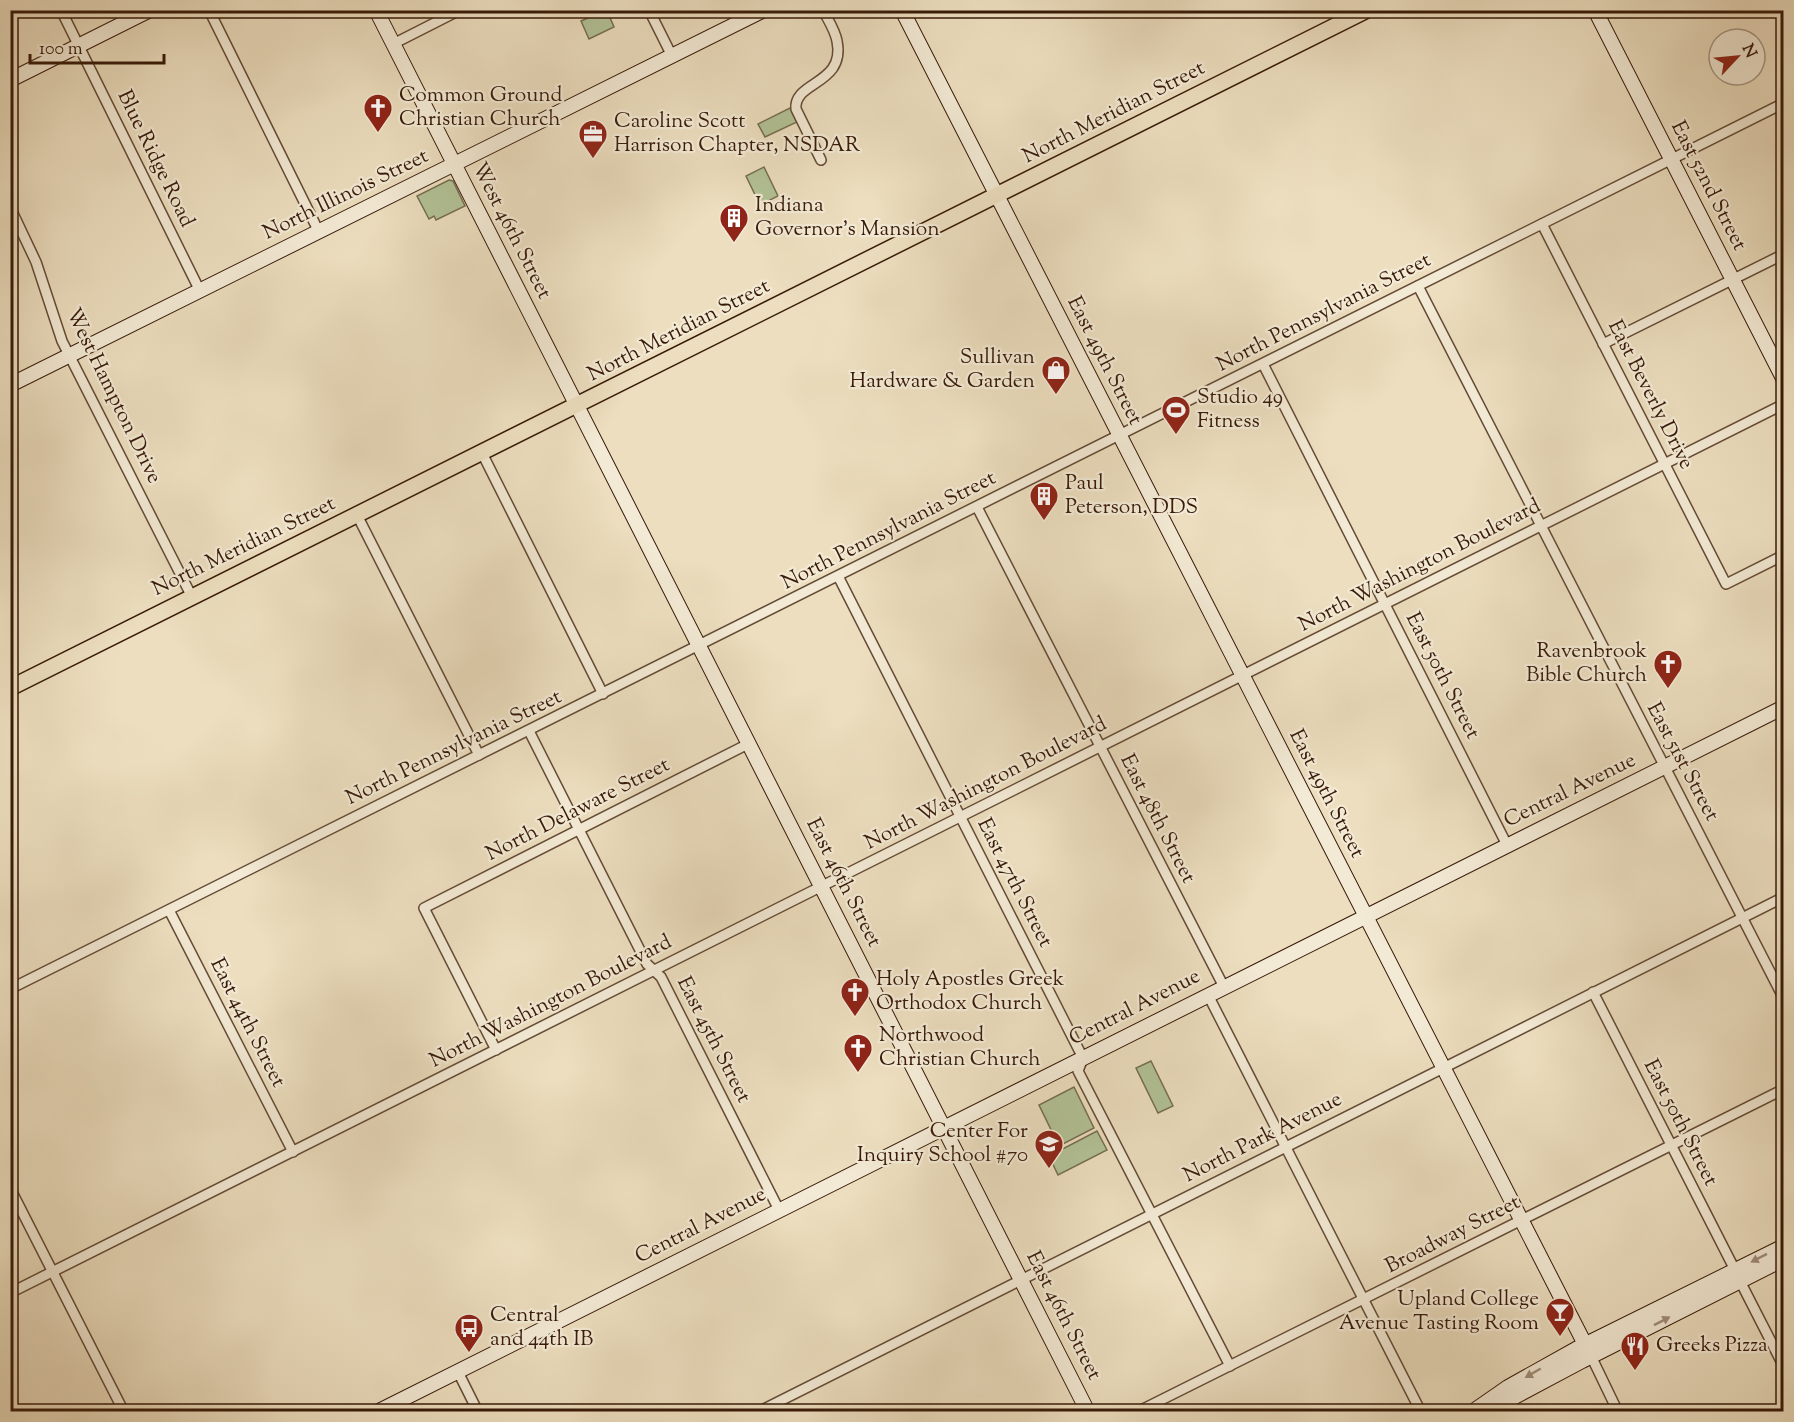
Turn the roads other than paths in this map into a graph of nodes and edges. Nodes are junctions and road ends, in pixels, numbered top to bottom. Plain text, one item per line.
1 (61, 10) edge
2 (150, 10) edge
3 (209, 10) edge
4 (376, 10) edge
5 (460, 10) edge
6 (649, 10) edge
7 (764, 10) edge
8 (823, 10) edge
9 (902, 10) edge
10 (1366, 10) edge
11 (1595, 10) edge
12 (393, 44) junction
13 (79, 46) junction
14 (672, 56) junction
15 (10, 80) edge
16 (1784, 103) edge
17 (1671, 159) junction
18 (821, 160) dead end
19 (454, 165) junction
20 (996, 196) junction
21 (10, 207) edge
22 (1542, 224) junction
23 (20, 228) junction
24 (11, 232) edge
25 (319, 232) junction
26 (1784, 254) edge
27 (1732, 280) junction
28 (1418, 286) junction
29 (200, 291) junction
30 (1604, 344) junction
31 (70, 356) junction
32 (1263, 364) junction
33 (1784, 380) edge
34 (10, 385) edge
35 (1784, 404) edge
36 (577, 406) junction
37 (1119, 436) junction
38 (482, 453) junction
39 (1665, 464) junction
40 (977, 507) junction
41 (357, 515) junction
42 (1540, 526) junction
43 (1784, 555) edge
44 (838, 576) junction
45 (192, 597) junction
46 (1385, 604) junction
47 (698, 646) junction
48 (1242, 676) junction
49 (10, 688) edge
50 (603, 694) junction
51 (1784, 707) edge
52 (529, 731) junction
53 (748, 744) junction
54 (1100, 747) junction
55 (479, 755) junction
56 (1665, 767) junction
57 (961, 817) junction
58 (579, 830) junction
59 (1507, 845) junction
60 (821, 887) junction
61 (1784, 897) edge
62 (169, 910) junction
63 (1365, 916) junction
64 (1742, 918) junction
65 (653, 970) junction
66 (1224, 987) junction
67 (10, 989) edge
68 (1593, 992) junction
69 (1208, 995) junction
70 (1784, 999) edge
71 (496, 1050) junction
72 (1083, 1058) junction
73 (1443, 1068) junction
74 (1784, 1089) edge
75 (943, 1128) junction
76 (1671, 1145) junction
77 (1285, 1147) junction
78 (293, 1152) junction
79 (10, 1188) edge
80 (779, 1210) junction
81 (1152, 1214) junction
82 (1521, 1221) junction
83 (1784, 1246) edge
84 (1784, 1259) edge
85 (53, 1272) junction
86 (1737, 1276) junction
87 (1021, 1280) junction
88 (10, 1293) edge
89 (1363, 1299) junction
90 (1588, 1350) junction
91 (1230, 1366) junction
92 (1784, 1367) edge
93 (458, 1372) junction
94 (124, 1412) edge
95 (377, 1412) edge
96 (478, 1412) edge
97 (758, 1412) edge
98 (1088, 1412) edge
99 (1137, 1412) edge
100 (1421, 1412) edge
101 (1472, 1412) edge
102 (1493, 1412) edge
103 (1618, 1412) edge

1 - 13 street, Blue Ridge Road
2 - 13 main road
3 - 25 street
4 - 12 main road, West 46th Street
5 - 12 street
6 - 14 street
7 - 14 main road, North Illinois Street
8 - 18 street
9 - 20 main road, East 49th Street
10 - 20 main road, North Meridian Street
11 - 17 main road, East 52nd Street
12 - 19 main road, West 46th Street
13 - 15 main road
13 - 29 street, Blue Ridge Road
14 - 19 main road, North Illinois Street
16 - 17 street, North Pennsylvania Street
17 - 22 street, North Pennsylvania Street
17 - 27 main road, East 52nd Street
19 - 25 main road, North Illinois Street
19 - 36 main road, West 46th Street
20 - 36 main road, North Meridian Street
20 - 37 main road, East 49th Street
21 - 23 street, West Hampton Drive
22 - 28 street, North Pennsylvania Street
22 - 30 street, East Beverly Drive
23 - 24 street
23 - 31 street, West Hampton Drive
25 - 29 main road, North Illinois Street
26 - 27 street
27 - 30 street
27 - 33 main road, East 52nd Street
28 - 32 street, North Pennsylvania Street
28 - 42 street, East 51st Street
29 - 31 main road, North Illinois Street
30 - 39 street, East Beverly Drive
31 - 34 main road, North Illinois Street
31 - 45 street, West Hampton Drive
32 - 37 street, North Pennsylvania Street
32 - 46 street, East 50th Street
35 - 39 street, North Washington Boulevard
36 - 38 main road, North Meridian Street
36 - 47 main road, East 46th Street
37 - 40 street, North Pennsylvania Street
37 - 48 main road, East 49th Street
38 - 41 main road, North Meridian Street
38 - 50 street
39 - 42 street, North Washington Boulevard
39 - 43 street, East Beverly Drive
40 - 44 street, North Pennsylvania Street
40 - 54 street, East 48th Street
41 - 45 main road, North Meridian Street
41 - 55 street
42 - 46 street, North Washington Boulevard
42 - 56 street, East 51st Street
44 - 47 street, North Pennsylvania Street
44 - 57 street, East 47th Street
45 - 49 main road, North Meridian Street
46 - 48 street, North Washington Boulevard
46 - 59 street, East 50th Street
47 - 50 street, North Pennsylvania Street
47 - 53 main road, East 46th Street
48 - 54 street, North Washington Boulevard
48 - 63 main road, East 49th Street
50 - 52 street, North Pennsylvania Street
51 - 56 main road, Central Avenue
52 - 55 street, North Pennsylvania Street
52 - 58 street, East 45th Street
53 - 58 street, North Delaware Street
53 - 60 main road, East 46th Street
54 - 57 street, North Washington Boulevard
54 - 66 street, East 48th Street
55 - 62 street, North Pennsylvania Street
56 - 59 main road, Central Avenue
56 - 64 street, East 51st Street
57 - 60 street, North Washington Boulevard
57 - 72 street, East 47th Street
58 - 65 street, East 45th Street
58 - 71 street, North Delaware Street
59 - 63 main road, Central Avenue
60 - 65 street, North Washington Boulevard
60 - 75 main road, East 46th Street
61 - 64 street, North Park Avenue
62 - 67 street, North Pennsylvania Street
62 - 78 street, East 44th Street
63 - 66 main road, Central Avenue
63 - 73 main road, East 49th Street
64 - 68 street, North Park Avenue
64 - 70 street, East 51st Street
65 - 71 street, North Washington Boulevard
65 - 80 street, East 45th Street
66 - 69 main road, Central Avenue
68 - 73 street, North Park Avenue
68 - 76 street, East 50th Street
69 - 72 main road, Central Avenue
69 - 77 street
71 - 78 street, North Washington Boulevard
72 - 75 main road, Central Avenue
72 - 81 street, East 47th Street
73 - 77 street, North Park Avenue
73 - 82 main road, East 49th Street
74 - 76 street, Broadway Street
75 - 80 main road, Central Avenue
75 - 87 main road, East 46th Street
76 - 82 street, Broadway Street
76 - 86 street, East 50th Street
77 - 81 street, North Park Avenue
77 - 89 street
78 - 85 street, North Washington Boulevard
79 - 85 street
80 - 93 main road, Central Avenue
81 - 87 street, North Park Avenue
81 - 91 street, East 47th Street
82 - 89 street, Broadway Street
82 - 90 main road, East 49th Street
83 -> 86 main road
84 - 86 main road
85 - 88 street, North Washington Boulevard
85 - 94 street
86 - 90 main road
86 - 92 street, East 50th Street
87 - 97 street, North Park Avenue
87 - 98 main road, East 46th Street
89 - 91 street, Broadway Street
89 - 100 street
90 -> 101 main road
90 - 102 main road
90 - 103 street, East 49th Street
91 - 99 street, Broadway Street
93 - 95 main road, Central Avenue
93 - 96 street

